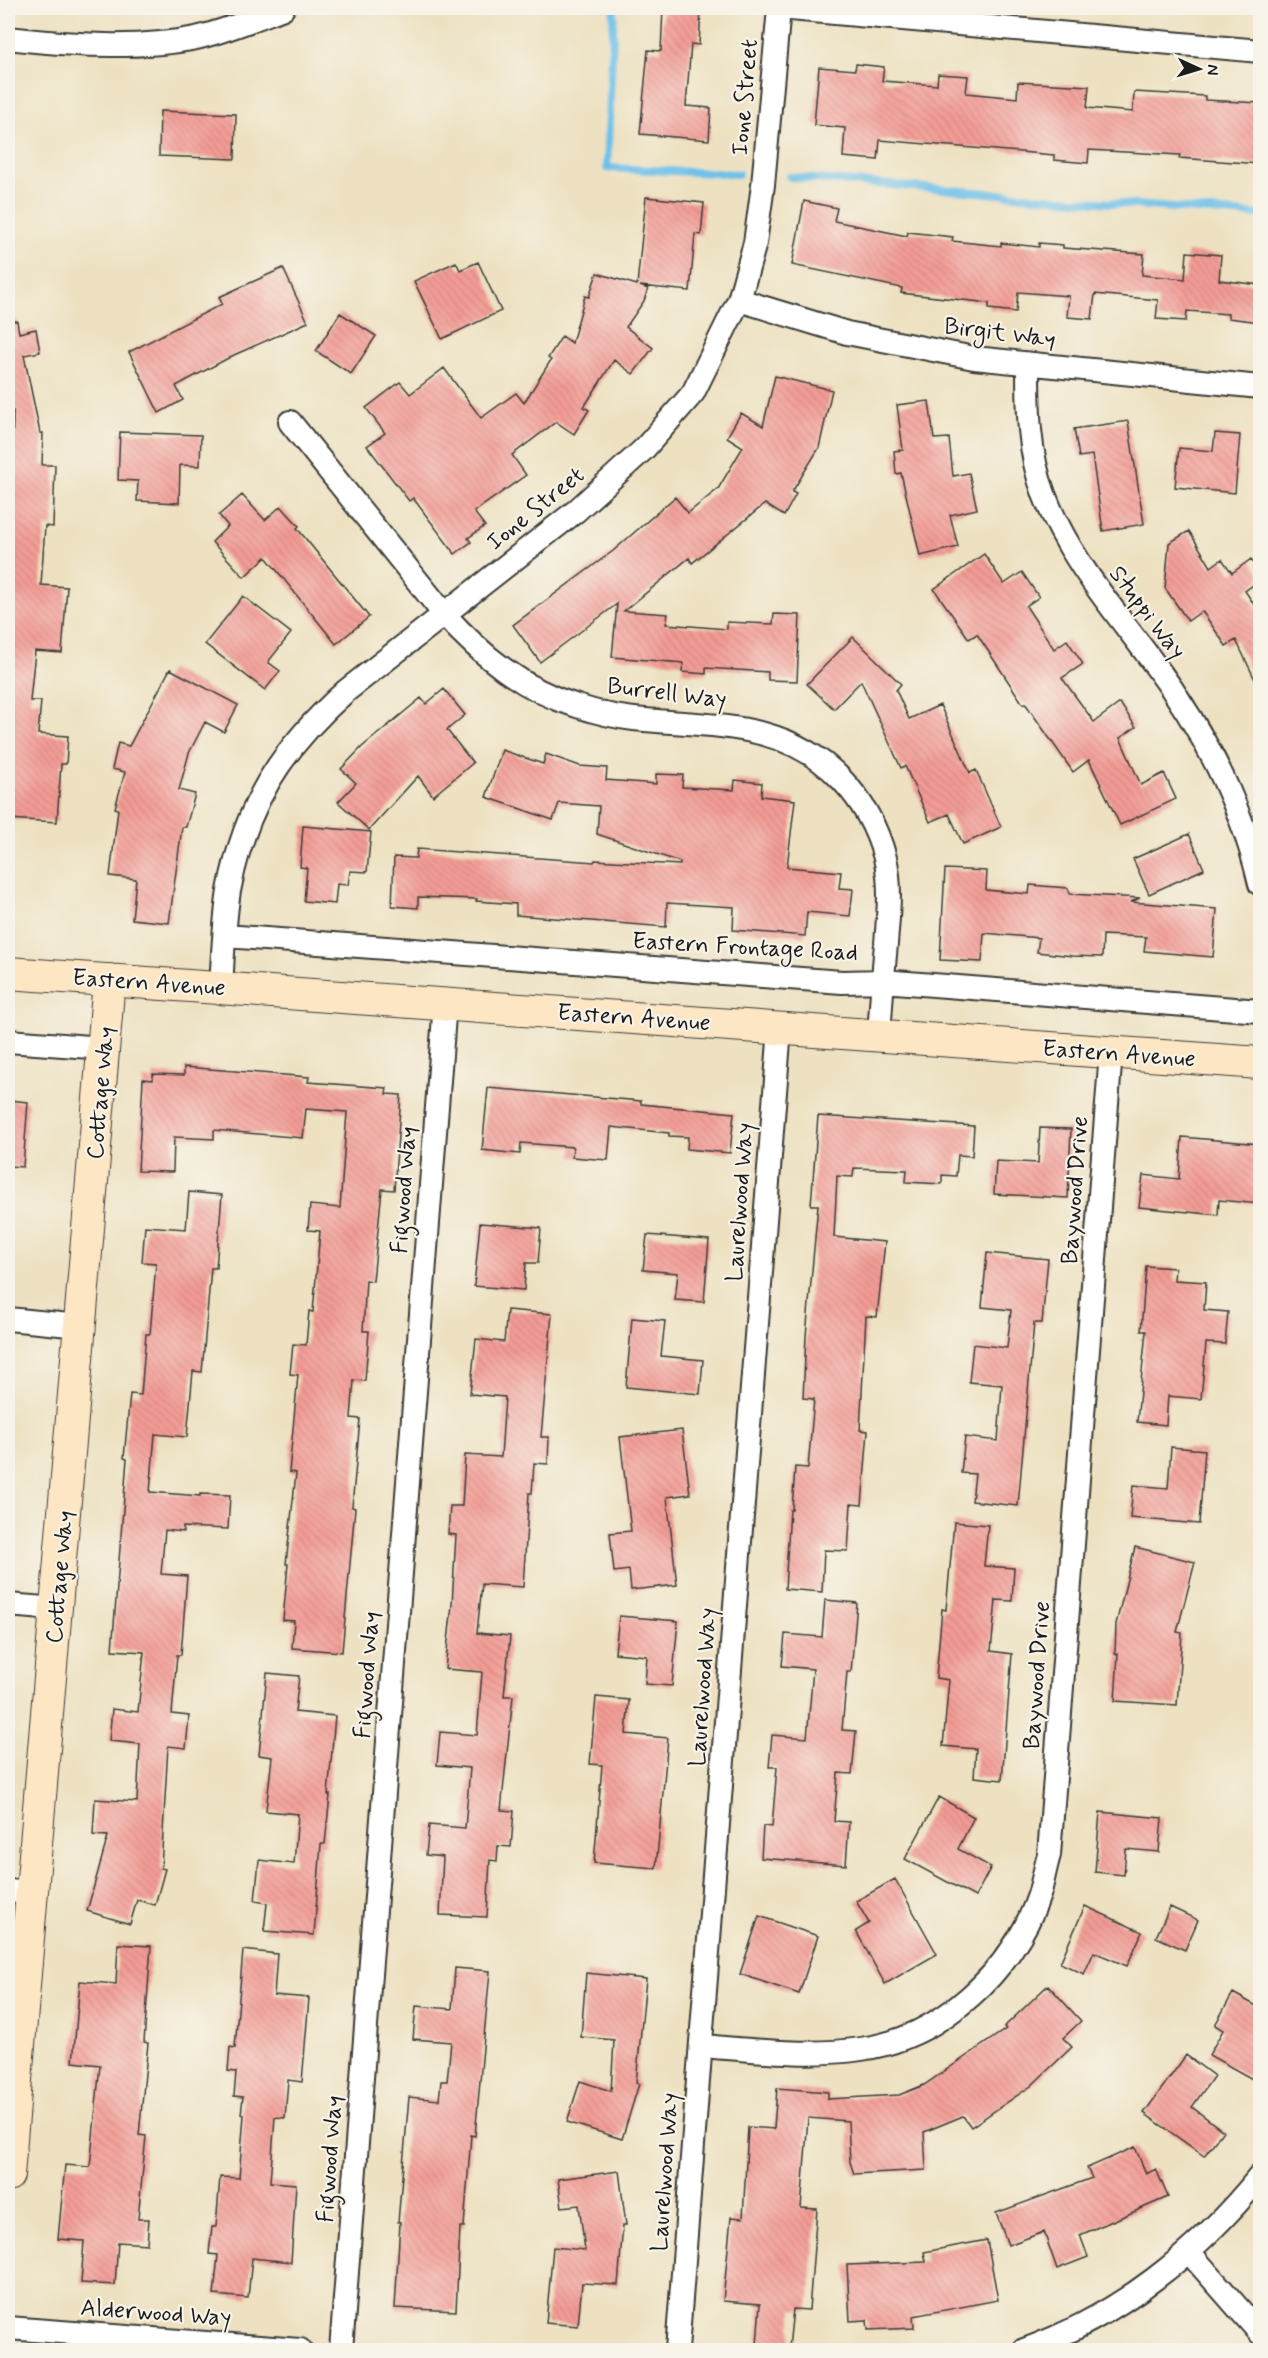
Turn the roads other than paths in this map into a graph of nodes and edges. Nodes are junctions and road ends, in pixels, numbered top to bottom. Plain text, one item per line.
1 (283, 8) edge
2 (779, 8) edge
3 (8, 38) edge
4 (1260, 51) edge
5 (739, 300) junction
6 (1028, 364) junction
7 (1260, 387) edge
8 (290, 422) dead end
9 (444, 614) junction
10 (1260, 884) edge
11 (225, 936) junction
12 (8, 973) edge
13 (109, 980) junction
14 (883, 981) junction
15 (221, 987) junction
16 (445, 1003) junction
17 (1260, 1011) edge
18 (780, 1028) junction
19 (879, 1035) junction
20 (8, 1041) edge
21 (104, 1048) junction
22 (1112, 1052) junction
23 (1260, 1063) edge
24 (8, 1319) edge
25 (80, 1326) junction
26 (8, 1605) edge
27 (56, 1609) junction
28 (20, 1892) edge
29 (701, 2046) junction
30 (8, 2175) edge
31 (1260, 2176) edge
32 (1189, 2252) junction
33 (8, 2328) edge
34 (1260, 2333) edge
35 (300, 2350) edge
36 (341, 2350) edge
37 (677, 2350) edge
38 (1024, 2350) edge

1 - 3 street
2 - 4 street
2 - 5 street, Ione Street
5 - 6 street, Birgit Way
5 - 9 street, Ione Street
6 - 7 street, Birgit Way
6 - 10 street, Stuppi Way
8 - 9 street, Burrell Way
9 - 11 street, Ione Street
9 - 14 street, Burrell Way
11 - 14 street, Eastern Frontage Road
11 - 15 street, Ione Street
12 - 13 main road, Eastern Avenue
13 - 15 main road, Eastern Avenue
13 - 21 main road, Cottage Way
14 - 17 street, Eastern Frontage Road
14 - 19 street, Burrell Way
15 - 16 main road, Eastern Avenue
16 - 18 main road, Eastern Avenue
16 - 36 street, Figwood Way
18 - 19 main road, Eastern Avenue
18 - 29 street, Laurelwood Way
19 - 22 main road, Eastern Avenue
20 - 21 street
21 - 25 main road, Cottage Way
22 - 23 main road, Eastern Avenue
22 - 29 street, Baywood Drive
24 - 25 street
25 - 27 main road, Cottage Way
26 - 27 street
27 - 28 main road, Cottage Way
28 - 30 main road, Cottage Way
29 - 37 street, Laurelwood Way
31 - 32 street
32 - 34 street
32 - 38 street
33 - 35 street, Alderwood Way

